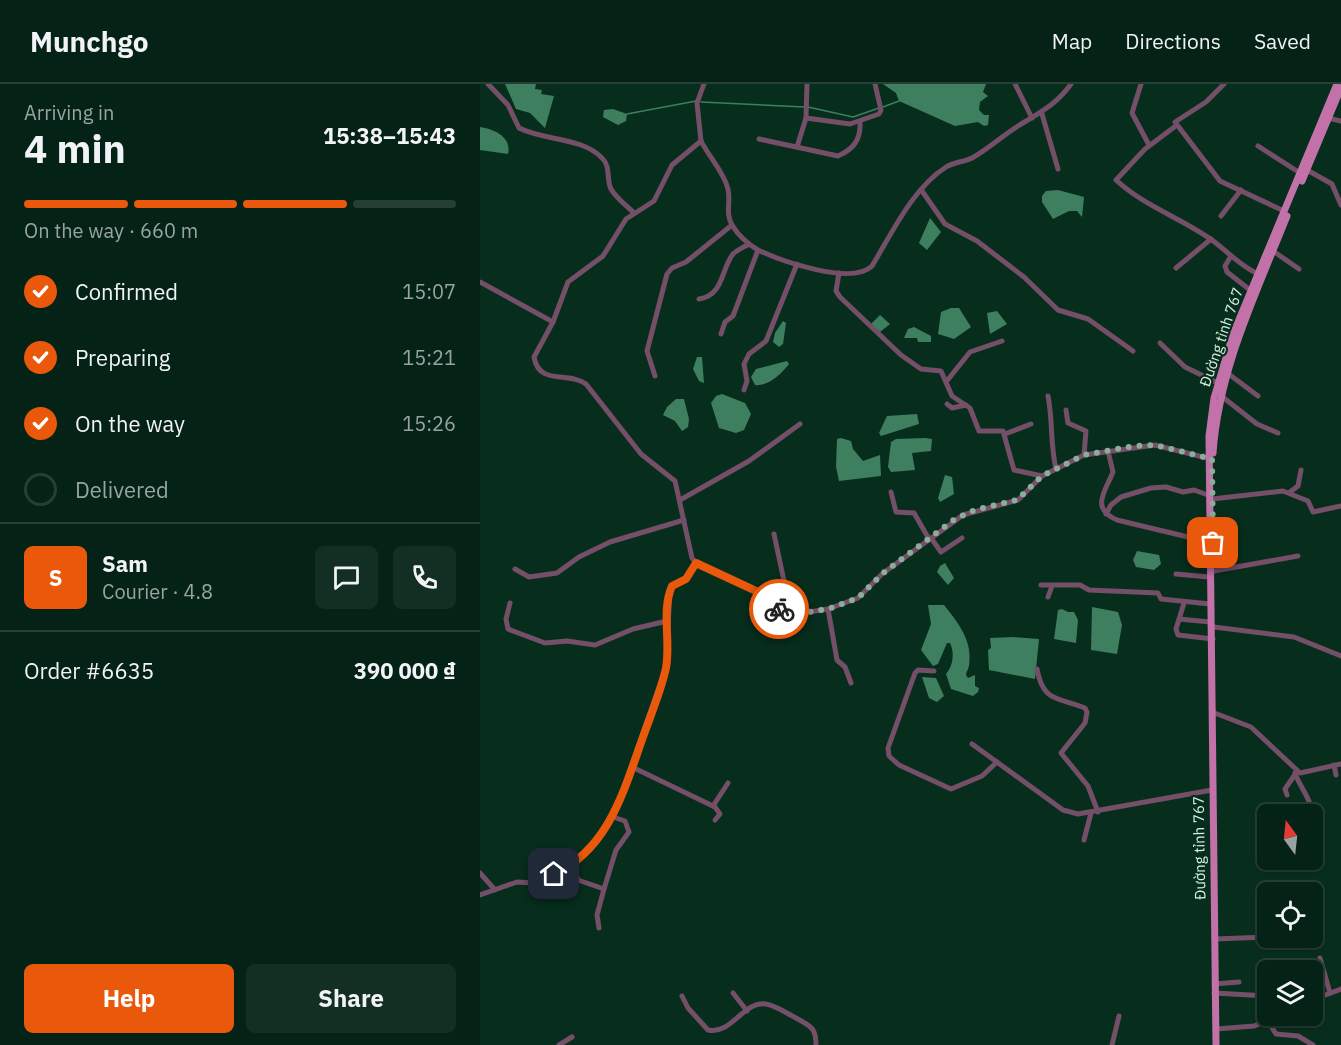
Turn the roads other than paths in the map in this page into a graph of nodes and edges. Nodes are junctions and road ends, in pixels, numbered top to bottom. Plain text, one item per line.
1 (488, 84) edge
2 (704, 84) edge
3 (807, 84) edge
4 (875, 84) edge
5 (1015, 84) edge
6 (1071, 84) edge
7 (1141, 84) edge
8 (1224, 84) edge
9 (1337, 84) edge
10 (1341, 88) edge
11 (1042, 114) junction
12 (806, 118) junction
13 (1032, 118) junction
14 (1328, 118) junction
15 (1341, 121) edge
16 (860, 122) junction
17 (1177, 125) junction
18 (759, 139) dead end
19 (701, 141) junction
20 (1149, 145) junction
21 (1258, 146) dead end
22 (797, 147) junction
23 (1309, 158) junction
24 (1058, 169) dead end
25 (1304, 172) junction
26 (1241, 190) junction
27 (922, 191) junction
28 (1341, 205) edge
29 (1284, 211) junction
30 (634, 213) junction
31 (1221, 216) dead end
32 (732, 225) junction
33 (1211, 239) junction
34 (749, 244) junction
35 (758, 250) junction
36 (1273, 251) junction
37 (1231, 256) junction
38 (797, 264) junction
39 (1176, 268) dead end
40 (1299, 268) dead end
41 (839, 273) junction
42 (1258, 274) junction
43 (480, 282) edge
44 (1250, 290) junction
45 (699, 299) dead end
46 (553, 322) junction
47 (721, 334) dead end
48 (1002, 341) dead end
49 (1160, 342) dead end
50 (1133, 351) dead end
51 (1226, 372) junction
52 (655, 376) dead end
53 (946, 382) junction
54 (1218, 383) junction
55 (744, 390) dead end
56 (1220, 395) junction
57 (1048, 396) dead end
58 (1258, 396) dead end
59 (947, 404) dead end
60 (966, 405) junction
61 (1066, 410) dead end
62 (800, 424) dead end
63 (1031, 424) dead end
64 (1278, 433) dead end
65 (1005, 434) junction
66 (1108, 451) junction
67 (1084, 455) junction
68 (1210, 459) junction
69 (1056, 469) junction
70 (1301, 470) dead end
71 (1042, 476) junction
72 (891, 492) dead end
73 (1290, 492) junction
74 (1210, 497) junction
75 (680, 500) junction
76 (1341, 506) edge
77 (973, 511) junction
78 (1106, 514) junction
79 (975, 518) dead end
80 (684, 520) junction
81 (774, 534) dead end
82 (962, 538) dead end
83 (930, 539) junction
84 (1209, 542) junction
85 (1298, 556) dead end
86 (696, 563) junction
87 (515, 569) dead end
88 (1176, 574) dead end
89 (1211, 574) junction
90 (1041, 585) dead end
91 (1052, 586) junction
92 (1048, 597) dead end
93 (510, 603) dead end
94 (1184, 603) junction
95 (1210, 604) junction
96 (828, 609) junction
97 (784, 611) junction
98 (1179, 619) junction
99 (667, 621) junction
100 (1212, 624) junction
101 (1212, 638) junction
102 (1341, 656) edge
103 (1037, 669) dead end
104 (934, 671) dead end
105 (851, 683) dead end
106 (1212, 712) junction
107 (972, 744) dead end
108 (997, 762) junction
109 (1341, 764) edge
110 (1334, 765) junction
111 (632, 767) junction
112 (1296, 772) junction
113 (1336, 774) dead end
114 (728, 783) dead end
115 (1212, 790) junction
116 (1287, 795) dead end
117 (1310, 804) edge
118 (713, 806) junction
119 (1098, 812) junction
120 (1091, 813) junction
121 (614, 817) junction
122 (715, 820) dead end
123 (1084, 840) dead end
124 (573, 865) junction
125 (480, 873) edge
126 (604, 889) junction
127 (495, 890) junction
128 (480, 895) edge
129 (599, 928) dead end
130 (1257, 937) edge
131 (1214, 939) junction
132 (1320, 958) dead end
133 (1239, 982) dead end
134 (1214, 984) junction
135 (1341, 989) edge
136 (733, 993) dead end
137 (1214, 993) junction
138 (1330, 993) junction
139 (1257, 995) edge
140 (681, 996) dead end
141 (1323, 996) edge
142 (747, 1011) junction
143 (1119, 1016) dead end
144 (1257, 1025) edge
145 (1271, 1026) edge
146 (1216, 1029) junction
147 (572, 1037) dead end
148 (559, 1045) edge
149 (816, 1045) edge
150 (1112, 1045) edge
151 (1216, 1045) edge
152 (1313, 1045) edge

1 - 30 street
2 - 19 street
3 - 12 street
4 - 16 street
5 - 13 street
6 - 11 street
7 - 20 street
8 - 17 street
9 - 23 main road, Đường tỉnh 767
10 - 14 main road, Đường tỉnh 767
11 - 13 street
11 - 24 street
12 - 16 street
12 - 22 street
13 - 27 street
14 - 15 street
14 - 23 main road, Đường tỉnh 767
16 - 22 street
17 - 20 street
17 - 26 street
18 - 22 street
19 - 30 street
19 - 32 street
20 - 33 street
21 - 25 street
23 - 25 main road, Đường tỉnh 767
25 - 28 street
25 - 29 main road, Đường tỉnh 767
25 - 36 main road, Đường tỉnh 767
26 - 29 street
26 - 31 street
27 - 41 street
27 - 50 street
29 - 42 main road, Đường tỉnh 767
30 - 46 street
32 - 34 street
32 - 52 street
33 - 37 street
33 - 39 street
34 - 35 street
34 - 45 street
35 - 38 street
35 - 47 street
36 - 40 street
36 - 51 main road, Đường tỉnh 767
37 - 42 street
37 - 44 street
38 - 41 street
38 - 55 street
41 - 53 street
42 - 44 main road, Đường tỉnh 767
43 - 46 street
44 - 54 main road, Đường tỉnh 767
46 - 75 street
48 - 53 street
49 - 54 street
51 - 56 main road, Đường tỉnh 767
51 - 58 street
53 - 60 street
54 - 68 main road, Đường tỉnh 767
56 - 64 street
56 - 68 main road, Đường tỉnh 767
57 - 69 street
59 - 60 street
60 - 65 street
61 - 67 street
62 - 75 street
63 - 65 street
65 - 71 street
66 - 67 street
66 - 68 street
66 - 78 street
67 - 69 street
68 - 74 main road, Đường tỉnh 767
69 - 71 street
70 - 73 street
71 - 77 street
72 - 83 street
73 - 74 street
73 - 76 street
74 - 78 street
74 - 84 main road, Đường tỉnh 767
74 - 89 main road, Đường tỉnh 767
75 - 80 street
77 - 79 street
77 - 83 street
78 - 84 street
80 - 86 street
80 - 87 street
81 - 97 street
82 - 83 street
83 - 96 street
84 - 89 main road, Đường tỉnh 767
85 - 89 street
86 - 97 street
86 - 99 street
88 - 89 street
89 - 95 main road, Đường tỉnh 767
89 - 100 main road, Đường tỉnh 767
90 - 91 street
91 - 92 street
91 - 94 street
93 - 99 street
94 - 95 street
94 - 98 street
95 - 100 main road, Đường tỉnh 767
96 - 97 street
96 - 105 street
98 - 100 street
98 - 101 street
99 - 111 street
100 - 101 main road, Đường tỉnh 767
100 - 102 street
101 - 106 main road, Đường tỉnh 767
103 - 119 street
104 - 108 street
106 - 112 street
106 - 115 main road, Đường tỉnh 767
107 - 108 street
108 - 120 street
109 - 110 street
110 - 112 street
110 - 113 street
111 - 118 street
111 - 121 street
112 - 116 street
112 - 117 street
114 - 118 street
115 - 119 street
115 - 131 main road, Đường tỉnh 767
118 - 122 street
119 - 120 street
120 - 123 street
121 - 124 street
121 - 126 street
124 - 126 street
124 - 127 street
125 - 127 street
126 - 129 street
127 - 128 street
130 - 131 street
131 - 134 main road, Đường tỉnh 767
132 - 138 street
133 - 134 street
134 - 137 main road, Đường tỉnh 767
135 - 138 street
136 - 142 street
137 - 139 street
137 - 146 main road, Đường tỉnh 767
138 - 141 street
140 - 142 street
142 - 149 street
143 - 150 street
144 - 146 street
145 - 152 street
146 - 151 main road, Đường tỉnh 767
147 - 148 street

